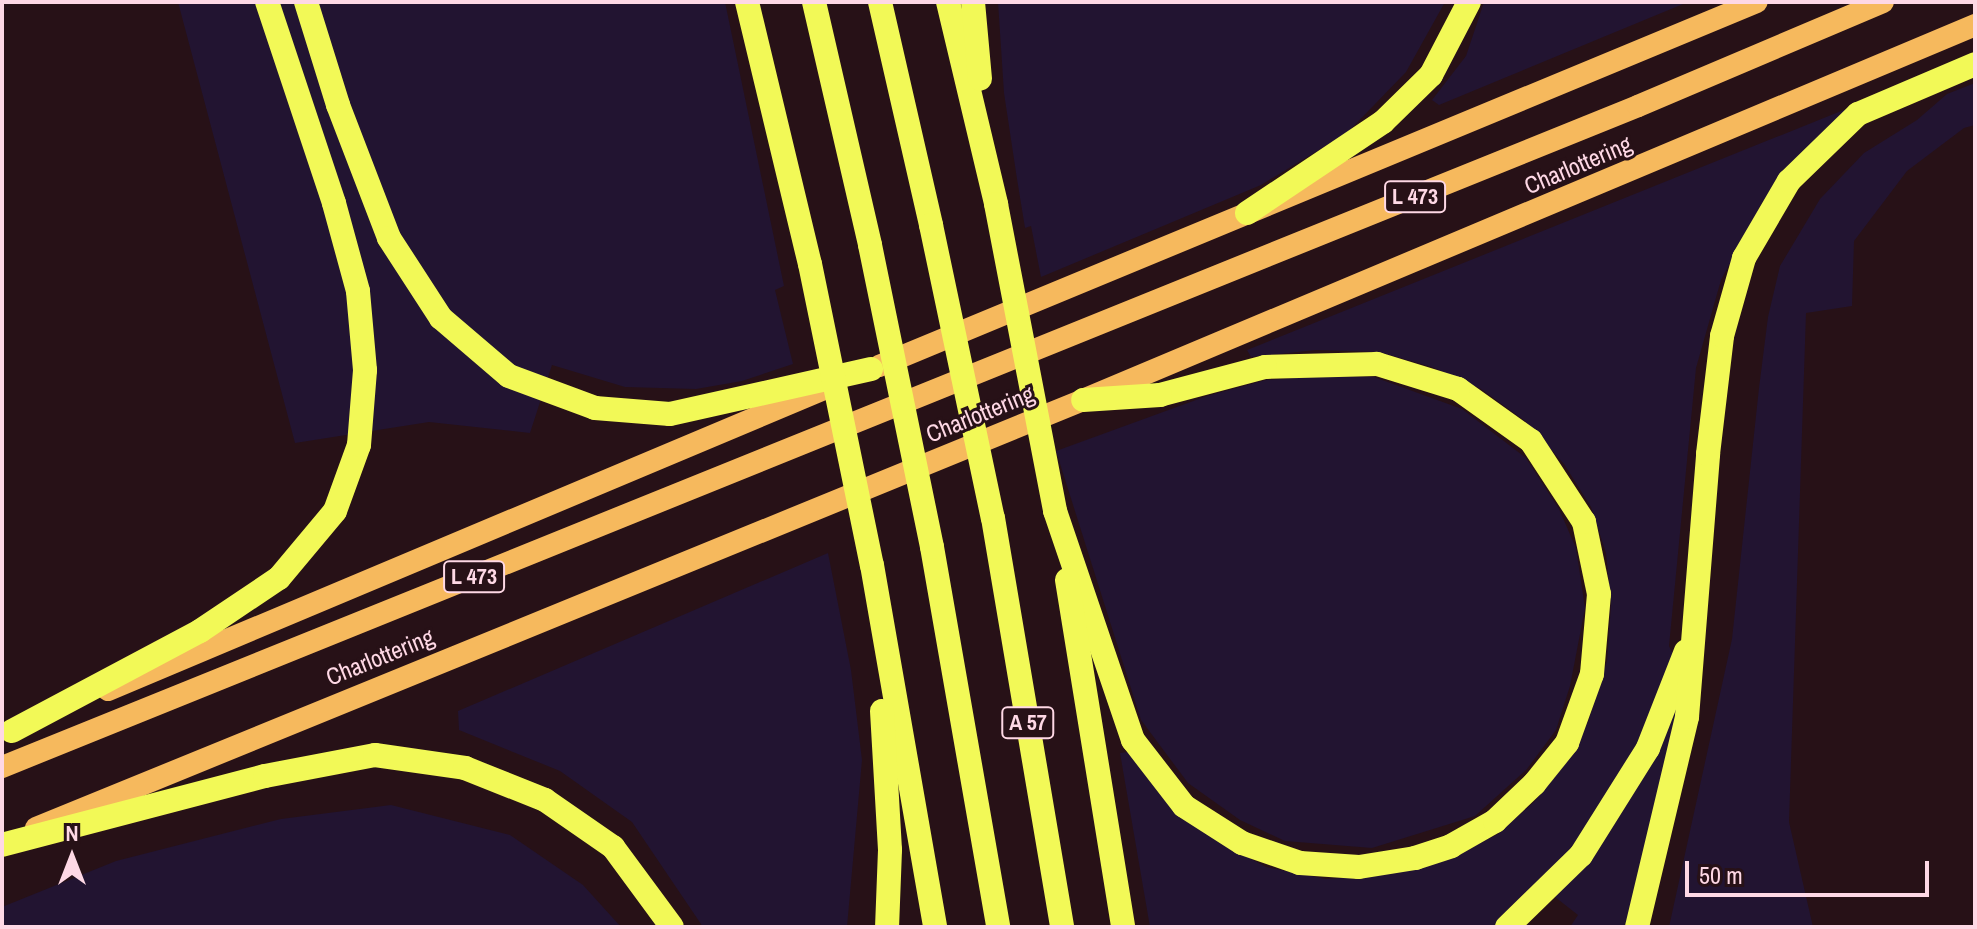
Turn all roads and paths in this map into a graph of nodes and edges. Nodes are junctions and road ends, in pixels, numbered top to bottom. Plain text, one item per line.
1 (267, 2) edge
2 (306, 2) edge
3 (746, 2) edge
4 (814, 2) edge
5 (880, 2) edge
6 (948, 2) edge
7 (973, 2) edge
8 (1469, 2) edge
9 (1757, 2) edge
10 (1883, 2) edge
11 (1975, 25) edge
12 (1975, 64) edge
13 (996, 204) junction
14 (1247, 213) junction
15 (871, 369) junction
16 (1083, 400) junction
17 (1055, 511) junction
18 (872, 565) junction
19 (1693, 634) junction
20 (7, 733) edge
21 (2, 767) edge
22 (2, 844) edge
23 (672, 927) edge
24 (887, 927) edge
25 (935, 927) edge
26 (998, 927) edge
27 (1062, 927) edge
28 (1123, 927) edge
29 (1507, 927) edge
30 (1637, 927) edge

1 - 20 highway
2 - 15 highway
3 - 18 highway, bridge
4 - 26 highway, A 57, bridge
5 - 27 highway, A 57, bridge
6 - 13 highway
7 - 13 highway
8 - 14 highway
9 - 14 highway
10 - 21 highway, Charlottering / L 473
11 - 16 highway, Charlottering / L 473
12 - 19 highway
13 - 17 highway, bridge
14 - 15 highway
15 - 20 highway
16 - 17 highway
16 - 22 highway, Charlottering / L 473
17 - 28 highway
18 - 24 highway
18 - 25 highway
19 - 29 highway
19 - 30 highway
22 - 23 highway

